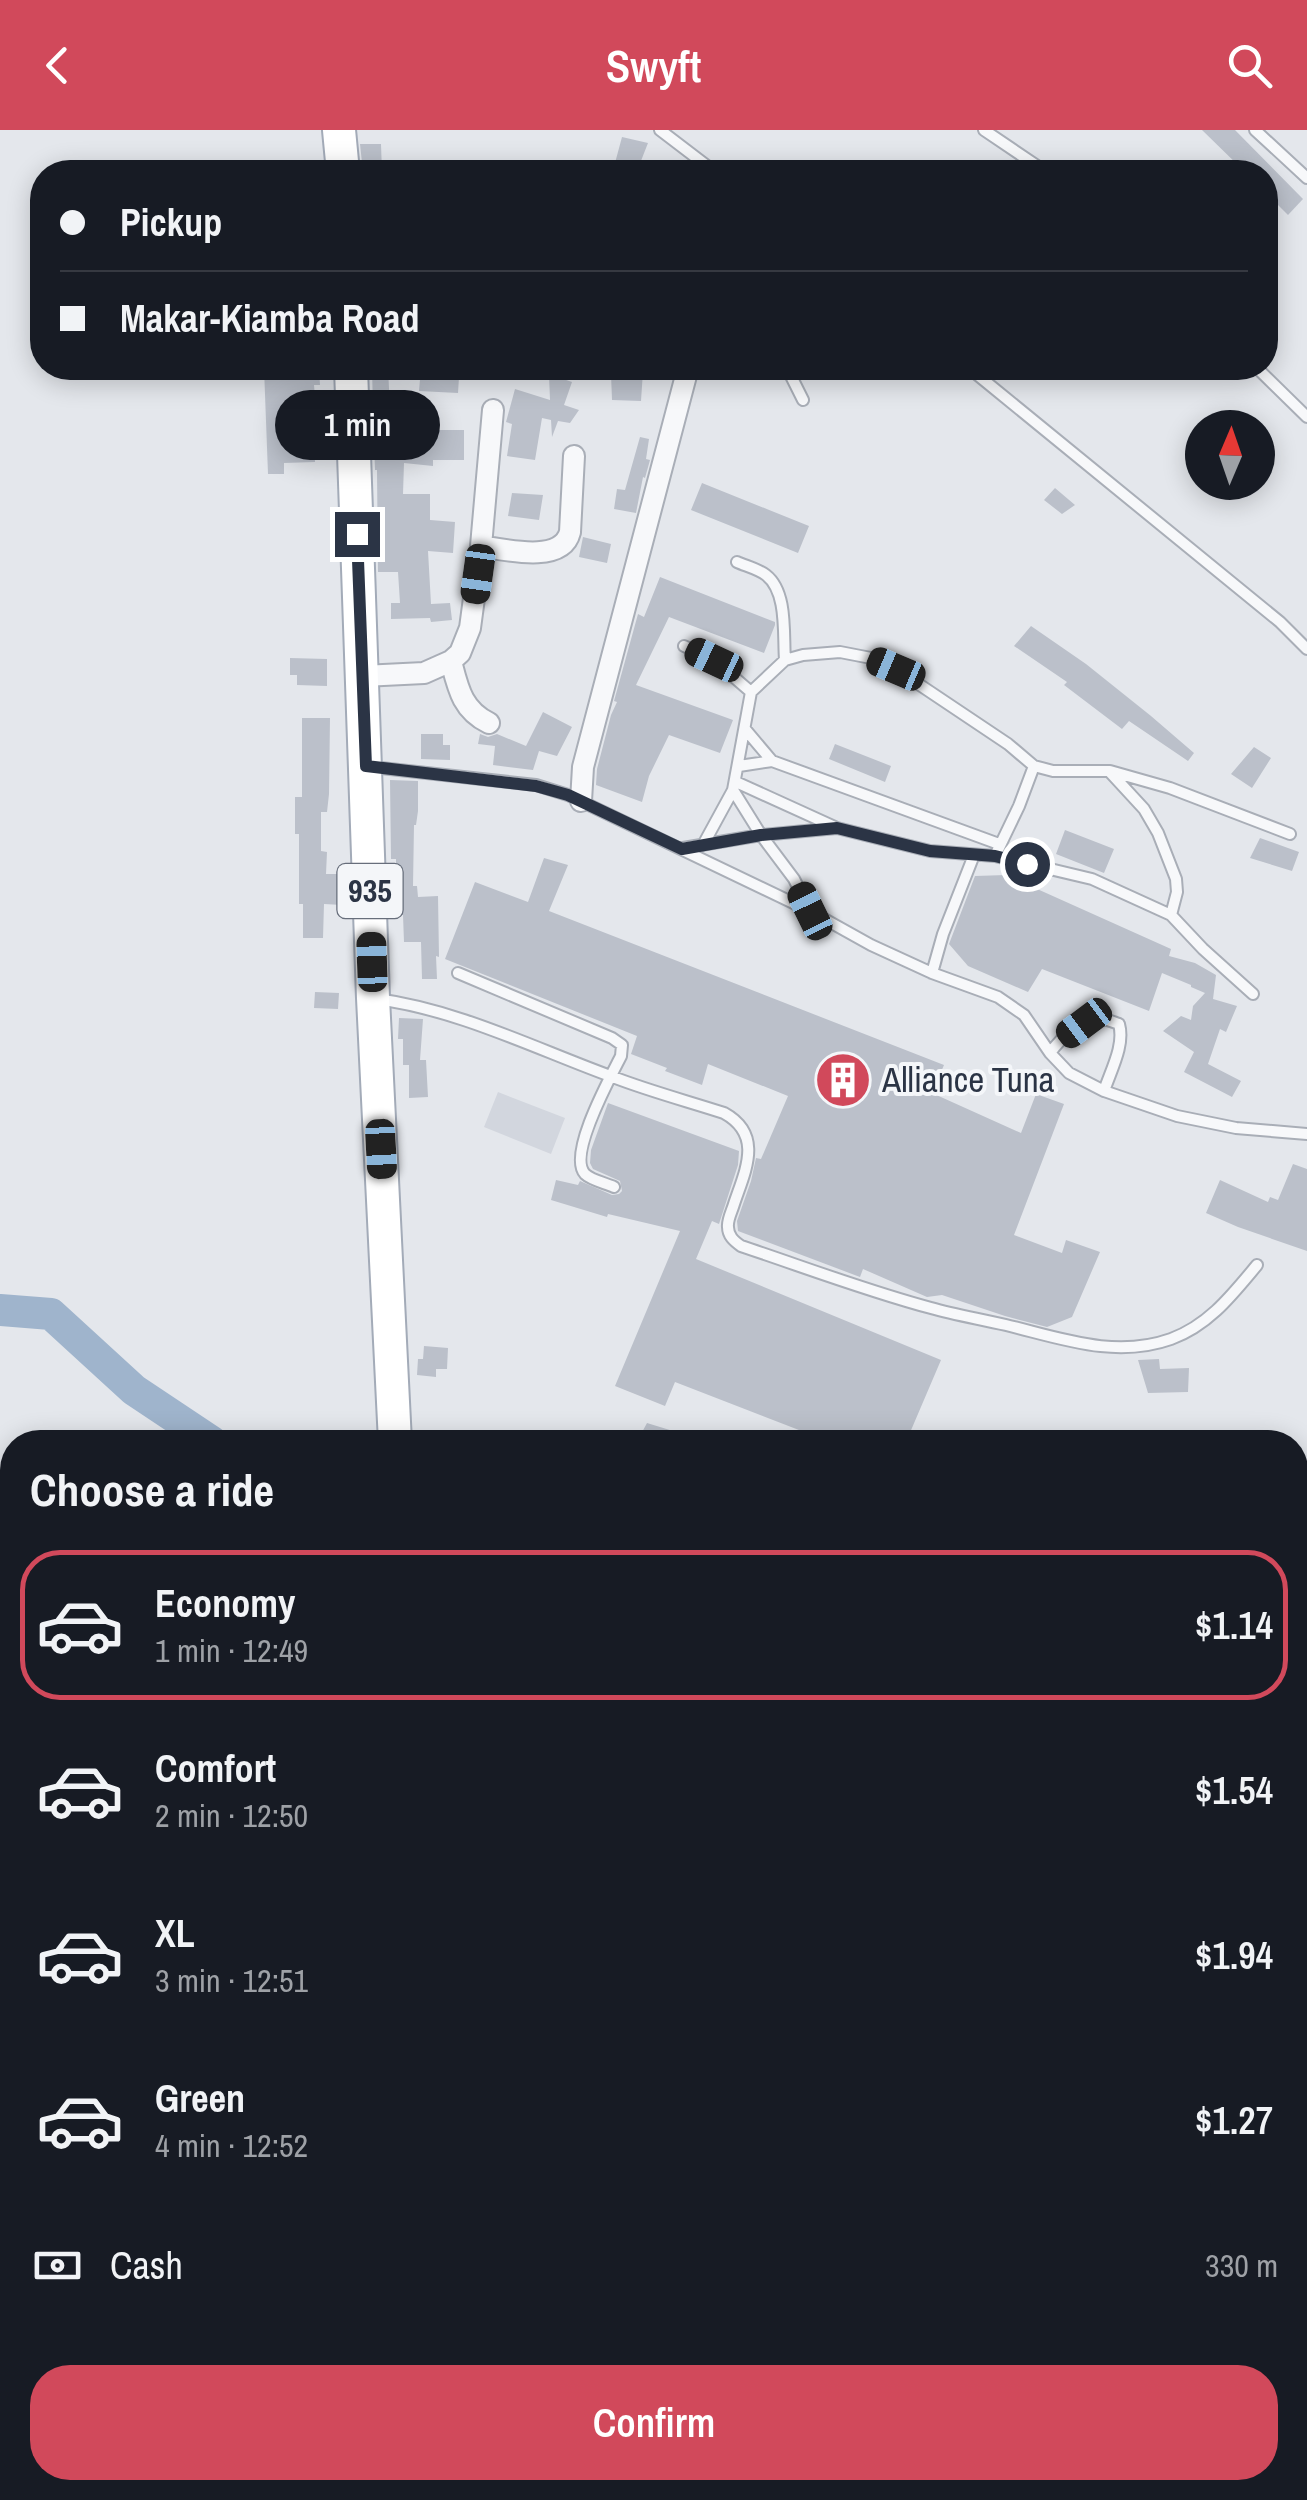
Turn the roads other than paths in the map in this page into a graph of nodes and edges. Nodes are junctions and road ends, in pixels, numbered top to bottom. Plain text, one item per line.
1 (339, 130) edge
2 (660, 130) edge
3 (984, 130) edge
4 (1254, 130) edge
5 (342, 160) edge
6 (699, 160) edge
7 (1028, 160) edge
8 (1307, 178) edge
9 (351, 380) edge
10 (685, 380) edge
11 (793, 380) edge
12 (984, 380) edge
13 (1270, 380) edge
14 (803, 400) dead end
15 (493, 410) dead end
16 (1307, 417) edge
17 (574, 456) dead end
18 (481, 546) junction
19 (737, 562) dead end
20 (684, 646) dead end
21 (1307, 649) edge
22 (784, 660) junction
23 (451, 661) junction
24 (363, 676) junction
25 (751, 692) junction
26 (489, 723) dead end
27 (745, 729) junction
28 (772, 761) junction
29 (366, 766) junction
30 (739, 766) junction
31 (1034, 766) junction
32 (1108, 771) junction
33 (735, 786) junction
34 (581, 801) junction
35 (837, 828) junction
36 (1290, 834) dead end
37 (761, 835) junction
38 (703, 845) junction
39 (682, 849) junction
40 (997, 850) junction
41 (974, 855) junction
42 (810, 911) junction
43 (1170, 915) junction
44 (932, 972) junction
45 (458, 973) dead end
46 (1254, 994) dead end
47 (373, 998) junction
48 (1050, 1054) junction
49 (610, 1076) junction
50 (1104, 1091) junction
51 (1307, 1134) edge
52 (614, 1187) dead end
53 (1257, 1265) dead end
54 (394, 1428) edge

1 - 5 main road
2 - 6 lane
3 - 7 lane
4 - 8 lane
9 - 24 main road, 935
10 - 34 street
11 - 14 lane
12 - 21 lane
13 - 16 lane
15 - 18 street
17 - 18 street
18 - 23 street
19 - 22 lane
20 - 25 lane
22 - 25 lane
22 - 31 lane
23 - 24 street
23 - 26 street
24 - 29 main road, 935
25 - 27 lane
27 - 28 lane
27 - 30 lane
28 - 30 lane
28 - 40 lane
29 - 34 lane
29 - 47 main road, 935
30 - 33 lane
31 - 32 lane
31 - 40 lane
32 - 36 lane
32 - 43 lane
33 - 35 lane
33 - 37 lane
33 - 38 lane
34 - 39 lane
35 - 37 lane
35 - 41 lane
37 - 38 lane
37 - 42 lane
38 - 39 lane
39 - 42 lane
40 - 41 lane
40 - 43 lane
41 - 44 lane
42 - 44 lane
43 - 46 lane
44 - 48 lane
45 - 49 lane
47 - 49 lane
47 - 54 main road, 935
48 - 50 lane
48 - 50 lane
49 - 52 lane
49 - 53 lane
50 - 51 lane

